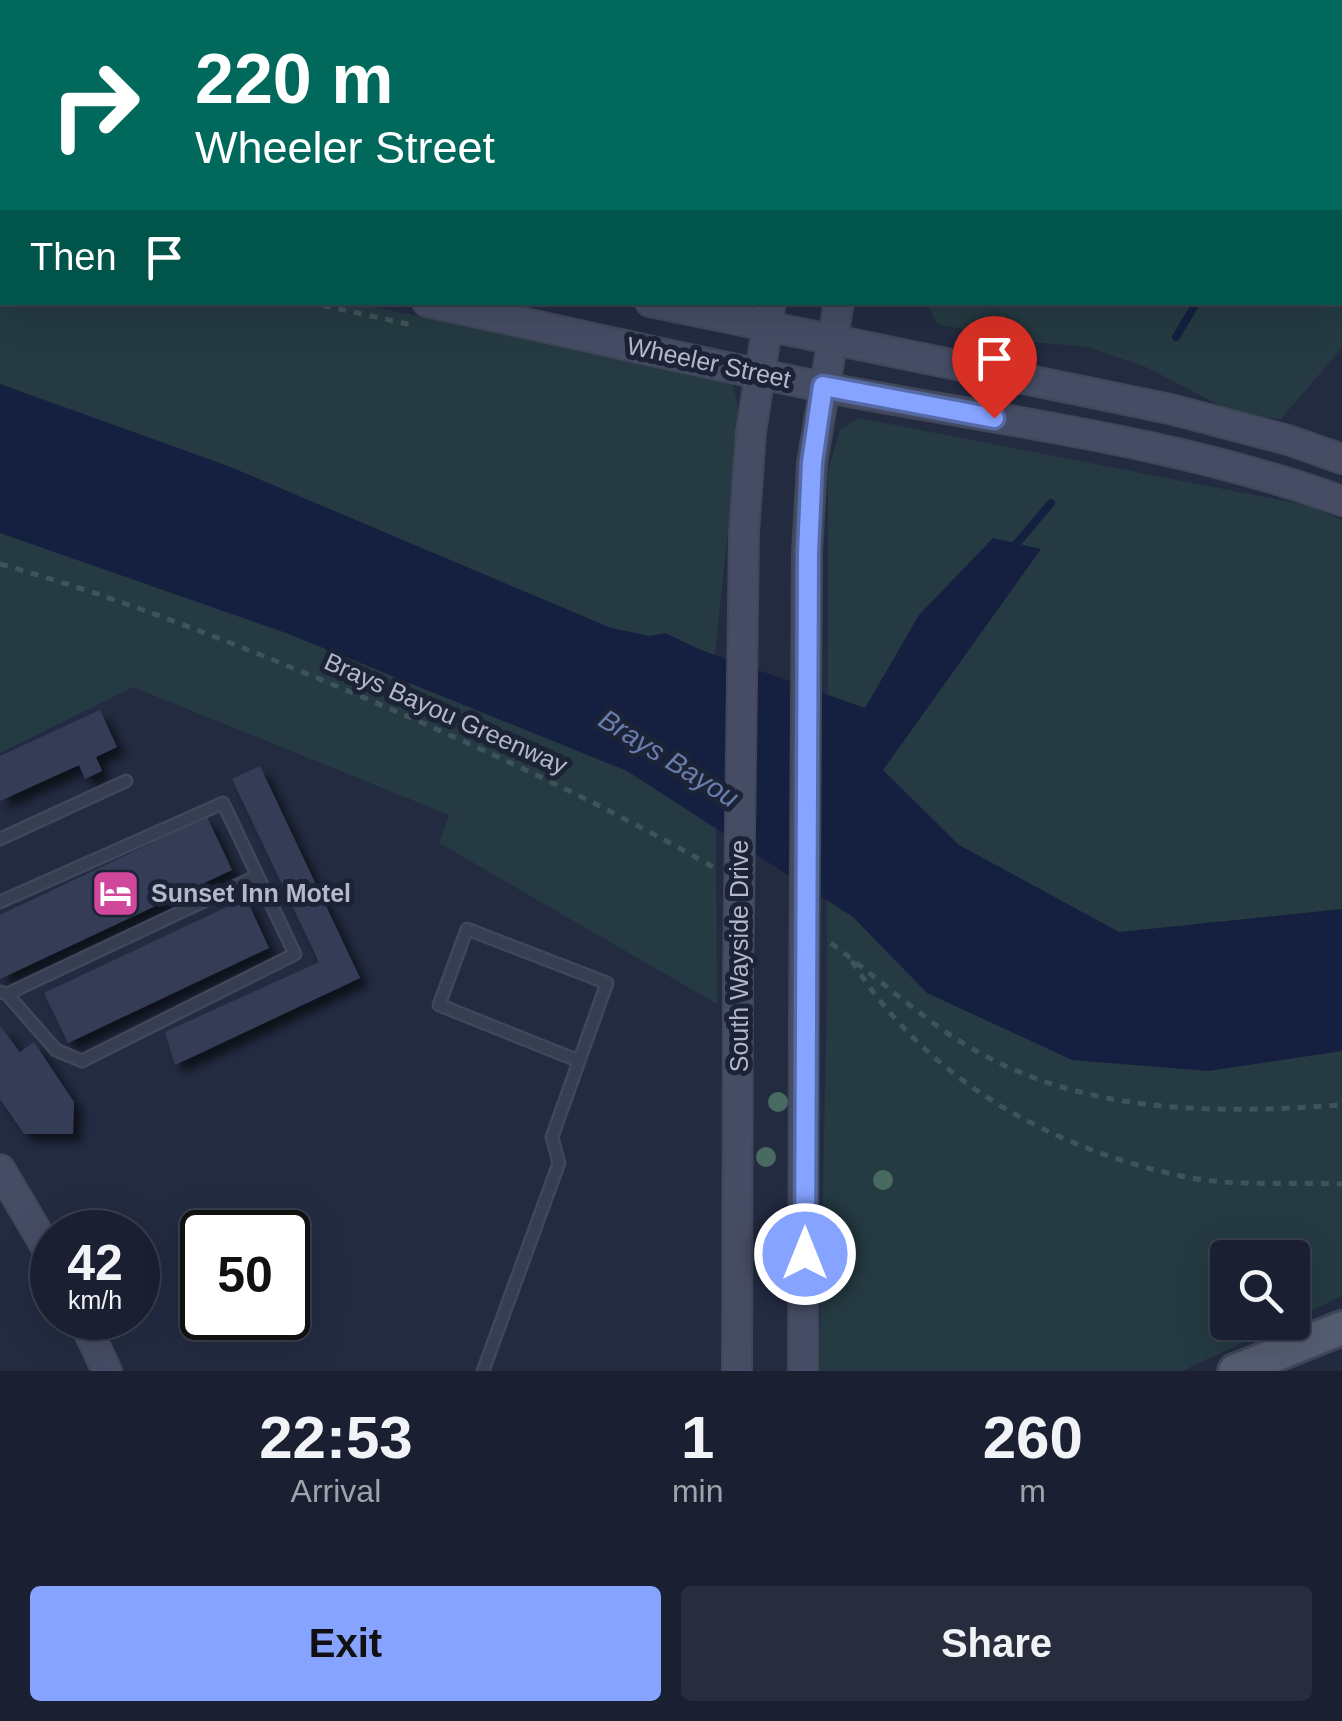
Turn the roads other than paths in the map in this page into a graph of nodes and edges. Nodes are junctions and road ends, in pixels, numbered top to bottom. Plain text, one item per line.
1 (441, 305) edge
2 (680, 305) edge
3 (838, 305) edge
4 (768, 314) edge
5 (830, 341) junction
6 (758, 372) junction
7 (823, 386) junction
8 (1288, 440) junction
9 (1342, 459) edge
10 (1275, 477) junction
11 (1342, 501) edge
12 (126, 781) dead end
13 (0, 839) edge
14 (257, 876) junction
15 (0, 902) edge
16 (3, 993) edge
17 (579, 1062) junction
18 (1, 1172) edge
19 (30, 1220) edge
20 (1342, 1328) edge
21 (92, 1340) edge
22 (1246, 1369) edge
23 (106, 1371) edge
24 (483, 1371) edge
25 (737, 1371) edge
26 (803, 1371) edge

1 - 6 main road, Wheeler Street
2 - 4 main road, Wheeler Street
3 - 5 main road
4 - 5 main road, Wheeler Street
4 - 6 main road, South Wayside Drive
5 - 7 main road
5 - 8 main road, Wheeler Street
6 - 7 main road, Wheeler Street
6 - 25 main road, South Wayside Drive, bridge
7 - 10 main road, Wheeler Street
7 - 26 main road, bridge
8 - 9 main road, Wheeler Street
8 - 10 main road
10 - 11 main road, Wheeler Street
12 - 13 lane
14 - 15 lane
14 - 16 lane
14 - 16 lane
17 - 17 lane
17 - 24 lane
18 - 19 main road
20 - 22 main road
21 - 23 main road

